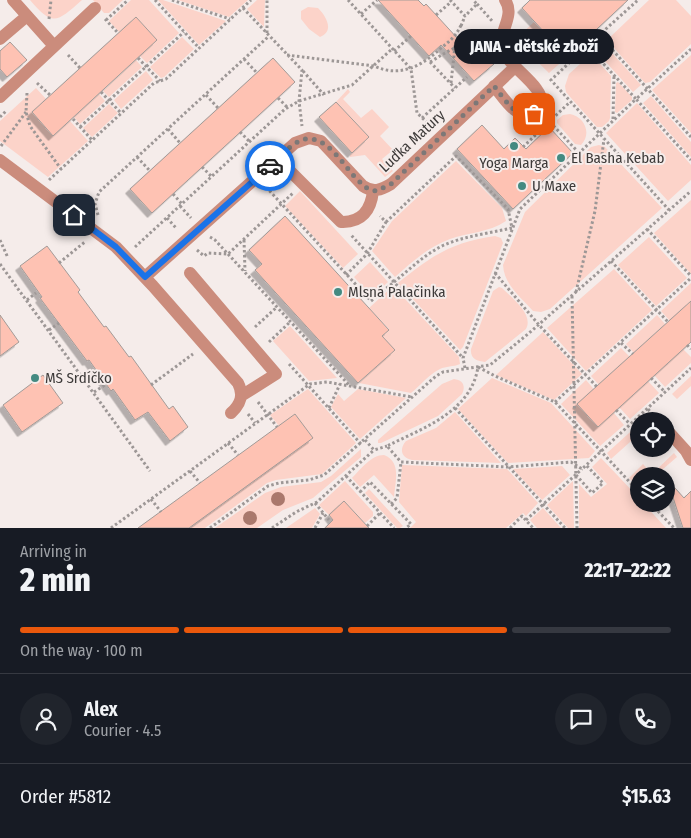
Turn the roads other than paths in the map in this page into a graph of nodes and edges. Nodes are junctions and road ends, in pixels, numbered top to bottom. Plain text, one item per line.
1 (13, 0) edge
2 (505, 0) edge
3 (95, 8) dead end
4 (27, 16) junction
5 (0, 39) edge
6 (54, 46) junction
7 (515, 67) junction
8 (494, 86) junction
9 (0, 97) edge
10 (278, 158) junction
11 (0, 160) edge
12 (374, 191) junction
13 (190, 272) dead end
14 (145, 277) junction
15 (245, 394) junction
16 (231, 413) dead end
17 (675, 439) edge
18 (691, 460) edge

1 - 4 street
2 - 7 street
3 - 6 street
4 - 5 street
4 - 6 street
6 - 9 street
7 - 8 street, Luďka Matury
7 - 8 street
8 - 12 street, Luďka Matury
10 - 12 street, Luďka Matury
10 - 12 street
10 - 14 street
11 - 14 street
13 - 15 street
14 - 15 street
15 - 16 street
17 - 18 street

